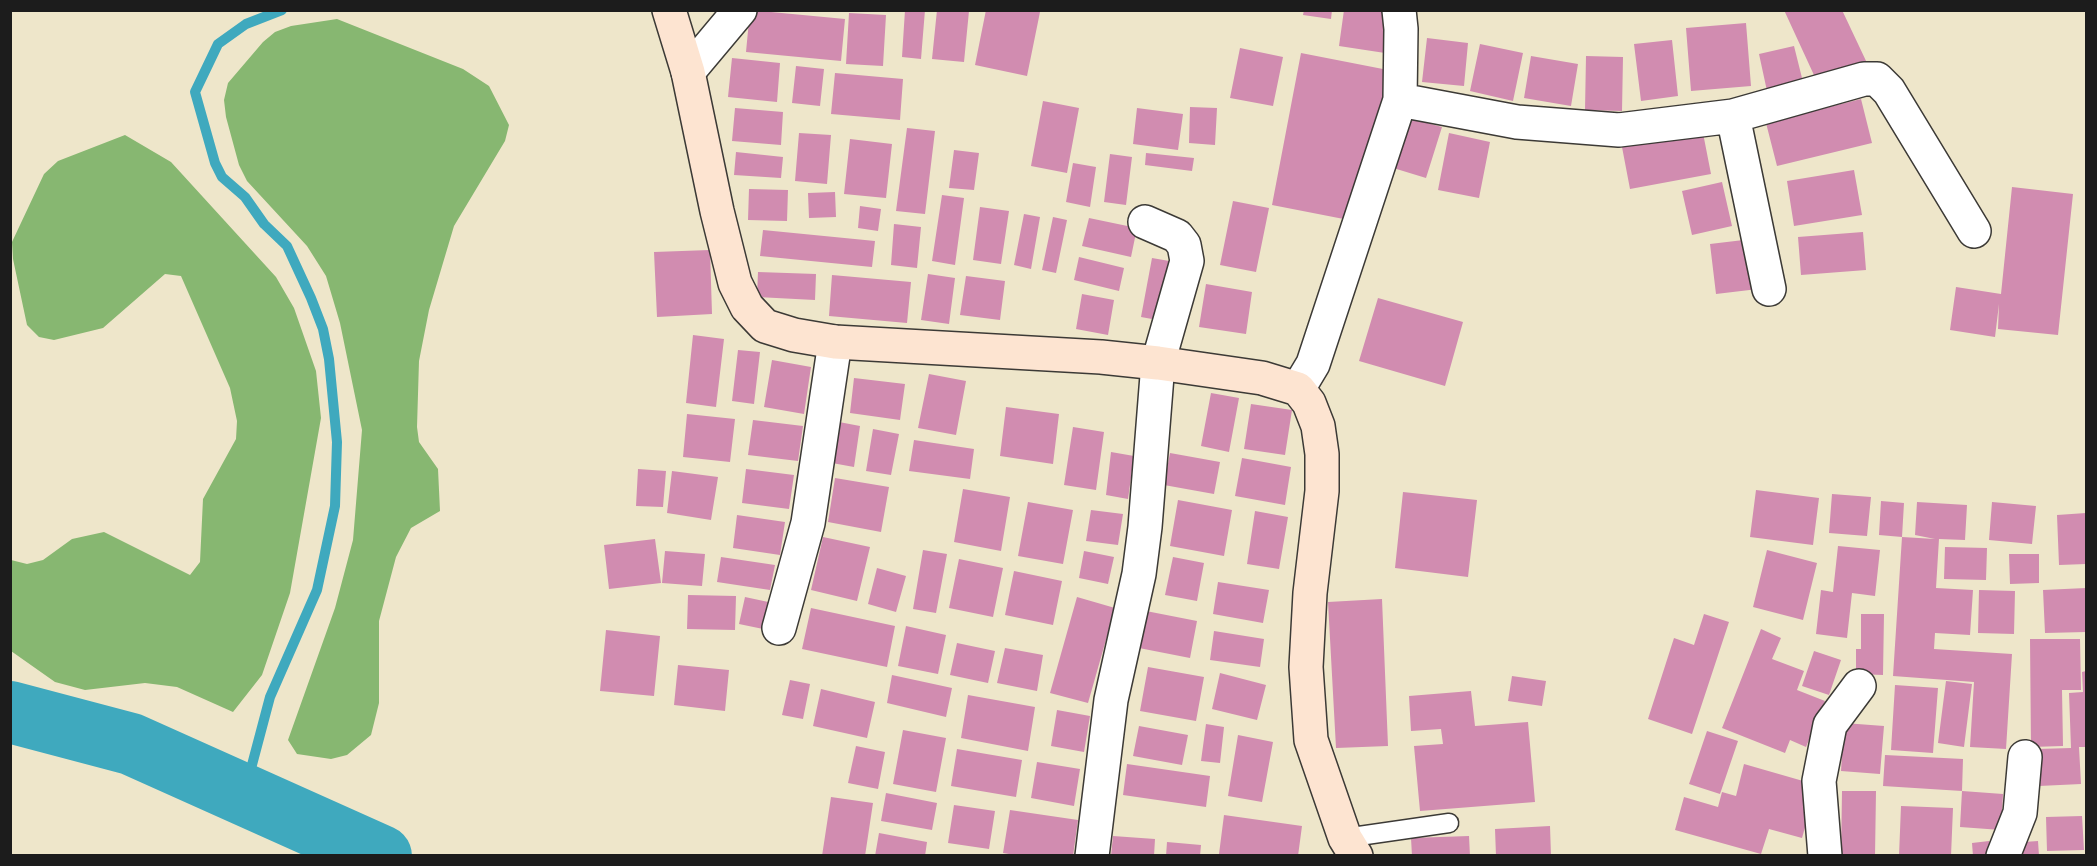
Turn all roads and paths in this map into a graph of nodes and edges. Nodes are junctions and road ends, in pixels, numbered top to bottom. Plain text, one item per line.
1 (740, 10) edge
2 (1399, 10) edge
3 (665, 14) edge
4 (688, 72) junction
5 (1400, 100) junction
6 (1733, 116) junction
7 (1145, 222) dead end
8 (1974, 231) dead end
9 (1769, 289) dead end
10 (835, 342) junction
11 (1158, 363) junction
12 (1299, 389) junction
13 (779, 628) dead end
14 (1860, 686) dead end
15 (2025, 757) dead end
16 (1449, 823) dead end
17 (1351, 847) edge
18 (1092, 855) edge
19 (1825, 855) edge
20 (2003, 855) edge

1 - 4 street
2 - 5 street
3 - 4 street
4 - 10 street
5 - 6 street
5 - 12 street
6 - 8 street
6 - 9 street
7 - 11 street
10 - 11 street
10 - 13 street
11 - 12 street
11 - 18 street
12 - 17 street
14 - 19 street
15 - 20 street
16 - 17 lane

